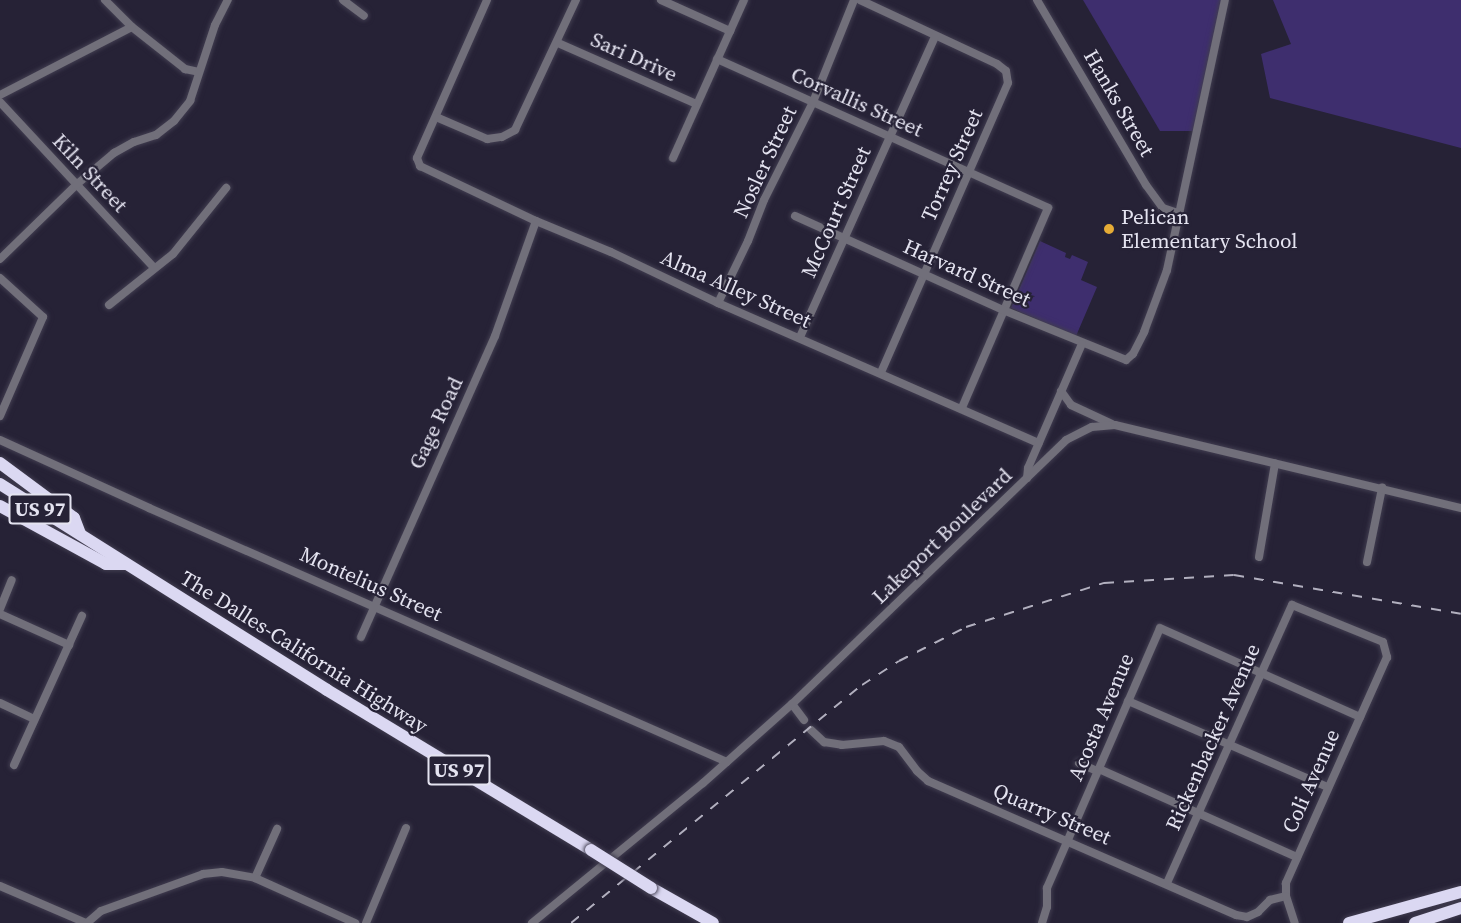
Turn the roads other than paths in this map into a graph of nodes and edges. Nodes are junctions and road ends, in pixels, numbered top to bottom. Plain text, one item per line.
1 (105, 0) edge
2 (228, 0) edge
3 (343, 0) edge
4 (487, 0) edge
5 (576, 0) edge
6 (661, 0) edge
7 (744, 0) edge
8 (854, 0) edge
9 (860, 0) edge
10 (1037, 0) edge
11 (1225, 0) edge
12 (364, 16) dead end
13 (132, 27) junction
14 (730, 31) junction
15 (935, 36) junction
16 (558, 42) junction
17 (717, 59) junction
18 (199, 72) junction
19 (0, 95) edge
20 (0, 102) edge
21 (813, 102) junction
22 (696, 104) junction
23 (436, 117) junction
24 (890, 135) junction
25 (673, 158) dead end
26 (968, 172) junction
27 (76, 185) junction
28 (225, 188) dead end
29 (1180, 214) junction
30 (795, 216) dead end
31 (536, 221) junction
32 (844, 237) junction
33 (0, 259) edge
34 (154, 268) junction
35 (924, 274) junction
36 (0, 278) edge
37 (718, 303) junction
38 (109, 305) dead end
39 (1003, 310) junction
40 (800, 337) junction
41 (1082, 344) junction
42 (881, 372) junction
43 (1061, 391) junction
44 (962, 408) junction
45 (0, 416) edge
46 (1115, 425) junction
47 (0, 440) edge
48 (1038, 443) junction
49 (0, 463) edge
50 (1275, 463) junction
51 (1027, 478) junction
52 (0, 484) edge
53 (1382, 488) junction
54 (0, 506) edge
55 (1461, 508) edge
56 (80, 534) junction
57 (1259, 557) dead end
58 (1367, 562) dead end
59 (126, 564) junction
60 (12, 580) dead end
61 (374, 605) junction
62 (1292, 605) joint
63 (0, 611) edge
64 (82, 616) dead end
65 (361, 637) dead end
66 (69, 645) junction
67 (1261, 672) junction
68 (1128, 700) junction
69 (0, 703) edge
70 (792, 705) junction
71 (1360, 717) junction
72 (35, 719) junction
73 (804, 720) dead end
74 (811, 730) dead end
75 (1229, 744) junction
76 (727, 762) junction
77 (1079, 763) dead end
78 (14, 765) dead end
79 (1098, 770) junction
80 (1328, 787) junction
81 (1198, 814) junction
82 (406, 828) dead end
83 (277, 829) dead end
84 (1067, 840) junction
85 (1297, 857) junction
86 (255, 878) junction
87 (1167, 883) junction
88 (0, 886) edge
89 (1461, 892) edge
90 (1286, 896) junction
91 (669, 900) junction
92 (1461, 908) edge
93 (86, 923) edge
94 (355, 923) edge
95 (366, 923) edge
96 (532, 923) edge
97 (699, 923) edge
98 (705, 923) edge
99 (712, 923) edge
100 (1042, 923) edge
101 (1295, 923) edge
102 (1348, 923) edge
103 (1415, 923) edge

1 - 13 street
2 - 18 street
3 - 12 street
4 - 23 street
5 - 16 street
6 - 14 street
7 - 14 street
8 - 21 street, Nosler Street
9 - 15 street
10 - 29 street, Hanks Street
11 - 29 street
13 - 18 street
13 - 19 street
14 - 17 street
15 - 24 street, McCourt Street
15 - 26 street, Torrey Street
16 - 22 street, Sari Drive
16 - 23 street
17 - 21 street, Corvallis Street
17 - 22 street
18 - 27 street
20 - 27 street, Kiln Street
21 - 24 street, Corvallis Street
21 - 37 street, Nosler Street
22 - 25 street
23 - 31 street, Alma Alley Street
24 - 26 street, Corvallis Street
24 - 32 street, McCourt Street
26 - 35 street, Torrey Street
26 - 39 street, Corvallis Street
27 - 33 street
27 - 34 street, Kiln Street
28 - 34 street
29 - 41 street, Harvard Street
30 - 32 street, Harvard Street
31 - 37 street, Alma Alley Street
31 - 61 street, Gage Road
32 - 35 street, Harvard Street
32 - 40 street, McCourt Street
34 - 38 street
35 - 39 street, Harvard Street
35 - 42 street, Torrey Street
36 - 45 street
37 - 40 street, Alma Alley Street
39 - 41 street, Harvard Street
39 - 44 street
40 - 42 street, Alma Alley Street
41 - 43 street
42 - 44 street, Alma Alley Street
43 - 46 street
43 - 48 street
44 - 48 street, Alma Alley Street
46 - 50 street, Lakeport Boulevard
46 - 51 street, Lakeport Boulevard
47 - 61 street, Montelius Street
48 - 51 street
49 - 56 highway
50 - 53 street, Lakeport Boulevard
50 - 57 street
51 - 70 street, Lakeport Boulevard
52 - 56 highway, The Dalles-California Highway / US 97
53 - 55 street, Lakeport Boulevard
53 - 58 street
54 - 59 highway
56 - 59 highway, The Dalles-California Highway / US 97
59 - 91 highway, The Dalles-California Highway / US 97, bridge
60 - 63 street
61 - 65 street, Gage Road
61 - 76 street, Montelius Street
62 - 67 street, Rickenbacker Avenue
62 - 71 street, Coli Avenue
63 - 66 street
64 - 66 street
66 - 72 street
67 - 68 street, Acosta Avenue
67 - 71 street
67 - 75 street, Rickenbacker Avenue
68 - 75 street
68 - 79 street, Acosta Avenue
69 - 72 street
70 - 73 street
70 - 76 street, Lakeport Boulevard
71 - 80 street, Coli Avenue
72 - 78 street
74 - 84 street, Quarry Street
75 - 80 street
75 - 81 street, Rickenbacker Avenue
76 - 96 street, Lakeport Boulevard
77 - 79 street
79 - 81 street
79 - 84 street, Acosta Avenue
80 - 85 street, Coli Avenue
81 - 85 street
81 - 87 street, Rickenbacker Avenue
82 - 95 street
83 - 86 street
84 - 87 street, Quarry Street
84 - 100 street, Acosta Avenue
85 - 90 street, Coli Avenue
86 - 93 street
86 - 94 street
87 - 90 street, Quarry Street
88 - 93 street
89 - 102 highway
90 - 101 street
91 - 97 highway
91 - 98 highway, US 97
91 - 99 highway, The Dalles-California Highway / US 97
92 - 103 highway

